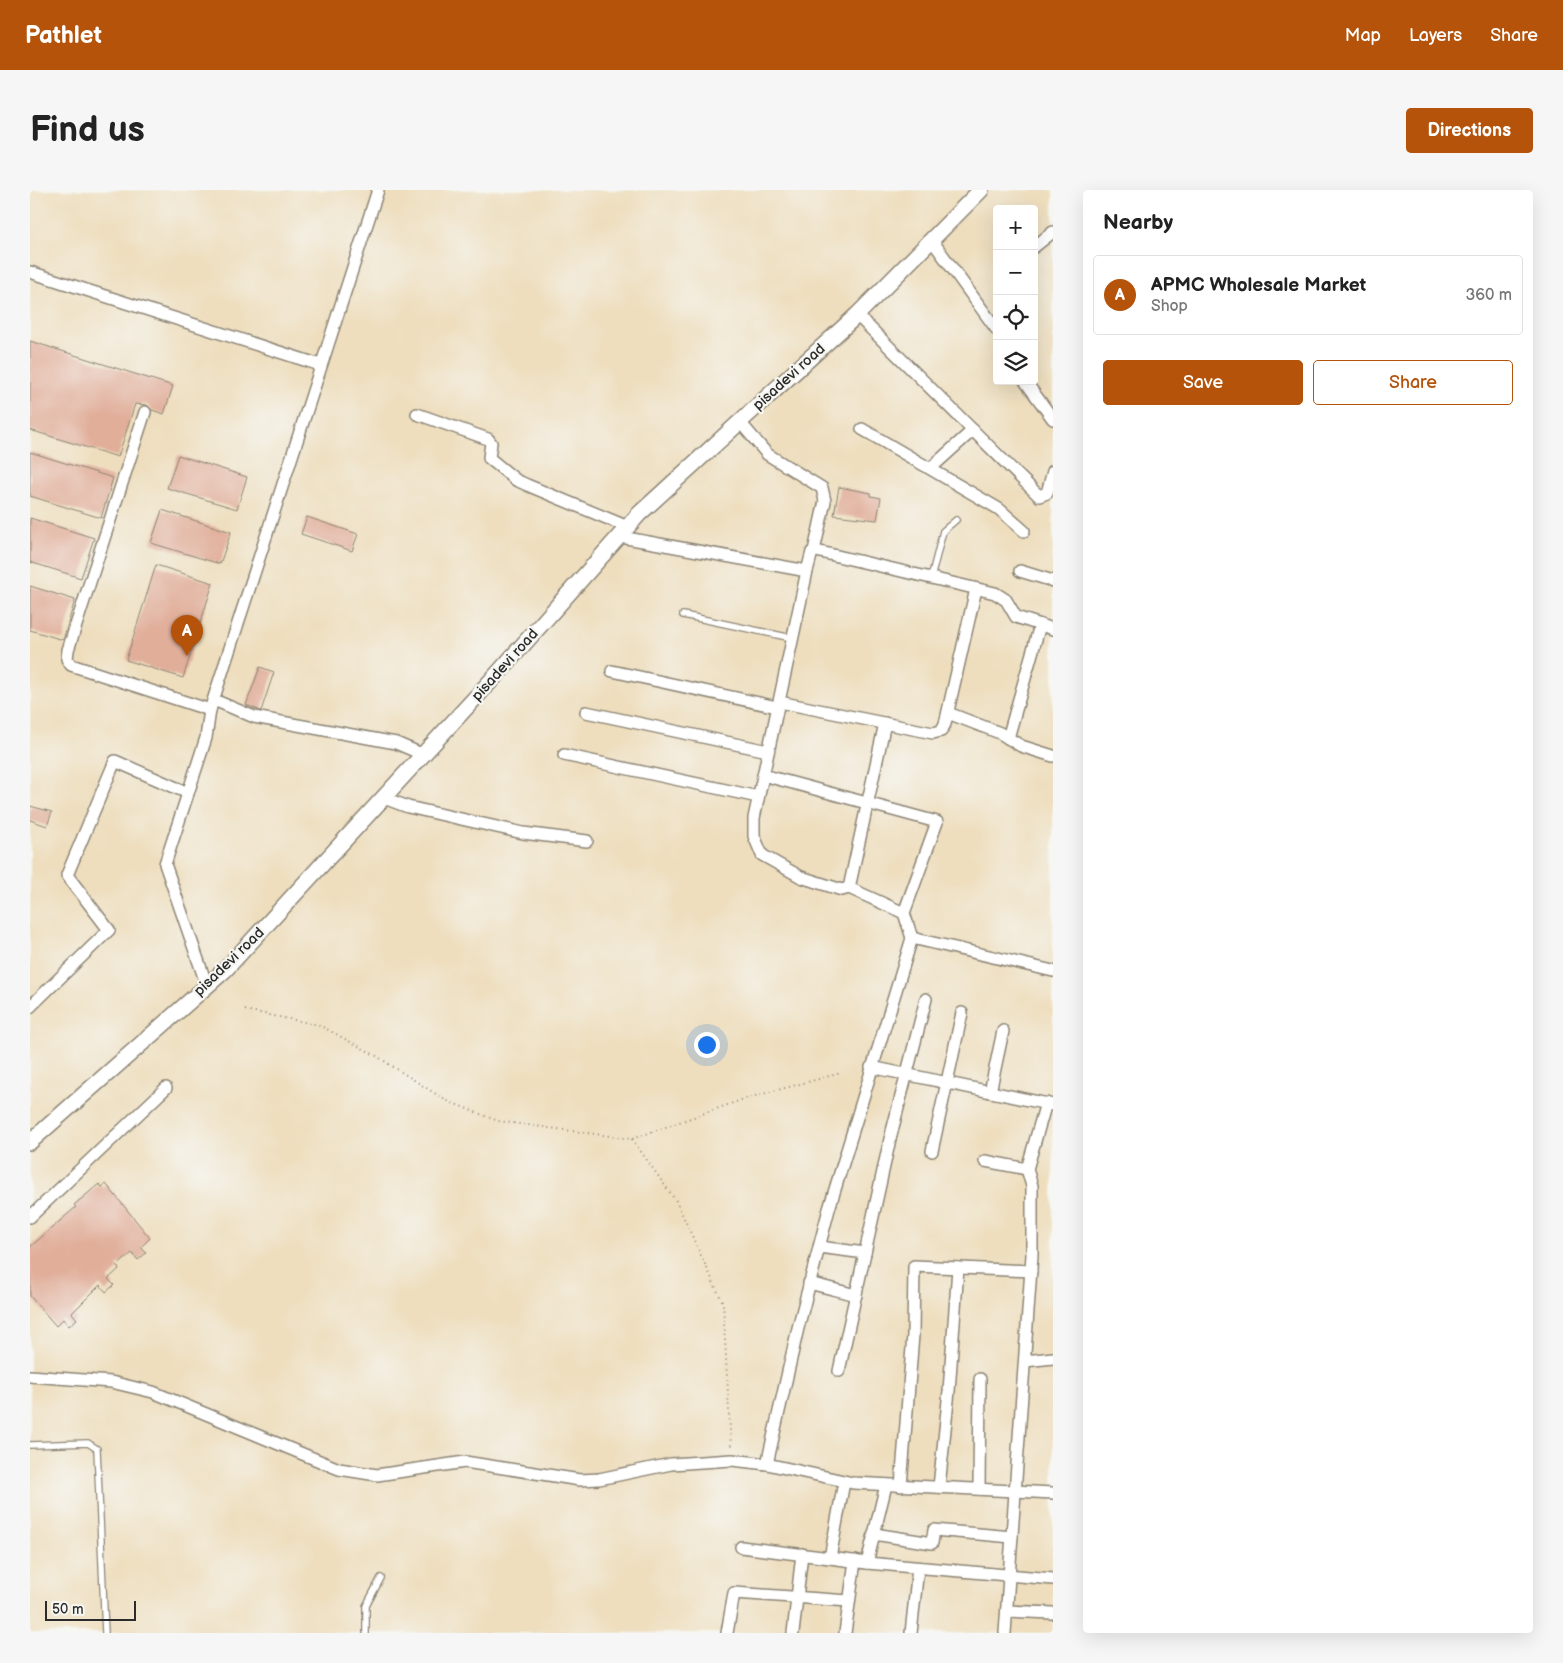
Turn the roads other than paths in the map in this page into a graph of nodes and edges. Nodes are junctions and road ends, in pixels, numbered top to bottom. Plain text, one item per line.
1 (378, 190) edge
2 (981, 190) edge
3 (1053, 232) edge
4 (931, 239) junction
5 (1038, 243) edge
6 (30, 272) edge
7 (857, 315) junction
8 (993, 324) edge
9 (320, 365) junction
10 (1028, 385) edge
11 (145, 412) dead end
12 (417, 414) dead end
13 (1053, 419) edge
14 (740, 422) junction
15 (862, 429) dead end
16 (973, 430) junction
17 (931, 468) junction
18 (1053, 471) edge
19 (1051, 489) edge
20 (956, 520) dead end
21 (1024, 531) dead end
22 (624, 532) junction
23 (814, 551) junction
24 (807, 571) junction
25 (1020, 571) dead end
26 (931, 578) junction
27 (1053, 581) edge
28 (976, 589) junction
29 (682, 615) dead end
30 (1040, 625) junction
31 (1053, 629) edge
32 (792, 638) junction
33 (612, 671) dead end
34 (212, 705) junction
35 (778, 705) junction
36 (586, 712) dead end
37 (948, 713) junction
38 (885, 723) junction
39 (1008, 738) junction
40 (768, 751) junction
41 (424, 755) junction
42 (564, 755) dead end
43 (1053, 756) edge
44 (763, 775) junction
45 (188, 793) junction
46 (758, 797) junction
47 (384, 798) junction
48 (869, 802) junction
49 (587, 841) dead end
50 (849, 888) junction
51 (904, 912) junction
52 (912, 938) junction
53 (1053, 971) edge
54 (207, 986) junction
55 (926, 999) dead end
56 (30, 1007) edge
57 (962, 1013) dead end
58 (1003, 1030) dead end
59 (871, 1067) junction
60 (907, 1074) junction
61 (945, 1082) junction
62 (166, 1088) dead end
63 (990, 1092) junction
64 (1050, 1104) edge
65 (30, 1142) edge
66 (932, 1151) dead end
67 (985, 1161) dead end
68 (1027, 1169) junction
69 (30, 1217) edge
70 (819, 1247) junction
71 (865, 1253) junction
72 (958, 1268) junction
73 (1031, 1271) junction
74 (809, 1283) junction
75 (856, 1295) junction
76 (1053, 1358) edge
77 (1025, 1361) junction
78 (839, 1371) dead end
79 (30, 1376) edge
80 (980, 1379) dead end
81 (30, 1445) edge
82 (767, 1464) junction
83 (844, 1482) junction
84 (886, 1485) junction
85 (901, 1486) junction
86 (939, 1487) junction
87 (979, 1489) junction
88 (1016, 1491) junction
89 (1053, 1493) edge
90 (874, 1534) junction
91 (1012, 1537) junction
92 (741, 1547) dead end
93 (802, 1554) junction
94 (830, 1558) junction
95 (855, 1561) junction
96 (868, 1563) junction
97 (918, 1568) junction
98 (1009, 1576) junction
99 (381, 1578) dead end
100 (1053, 1579) edge
101 (799, 1597) junction
102 (849, 1601) junction
103 (1007, 1610) junction
104 (1053, 1613) edge
105 (106, 1633) edge
106 (366, 1633) edge
107 (727, 1633) edge
108 (793, 1633) edge
109 (845, 1633) edge
110 (911, 1633) edge
111 (1005, 1633) edge

1 - 9 street
2 - 4 street, pisadevi road
3 - 5 street
4 - 7 street, pisadevi road
4 - 8 street
6 - 9 street
7 - 14 street, pisadevi road
7 - 16 street
9 - 34 street
10 - 13 street
11 - 34 street
12 - 22 street
14 - 22 street, pisadevi road
14 - 23 street
15 - 17 street
16 - 17 street
16 - 19 street
17 - 21 street
18 - 19 street
20 - 26 lane
22 - 24 street
22 - 41 street, pisadevi road
23 - 24 street
23 - 26 street
24 - 32 street
25 - 27 street
26 - 28 street
28 - 30 street
28 - 37 street
29 - 32 lane
30 - 31 street
30 - 39 street
32 - 35 street
33 - 35 street
34 - 41 street
34 - 45 street
35 - 38 street
35 - 40 street
36 - 40 street
37 - 38 street
37 - 39 street
38 - 48 street
39 - 43 street
40 - 44 street
41 - 47 street, pisadevi road
42 - 46 street
44 - 46 street
44 - 48 street
45 - 54 street
45 - 56 street
46 - 50 street
47 - 49 street
47 - 54 street, pisadevi road
48 - 50 street
48 - 51 street
50 - 51 street
51 - 52 street
52 - 53 street
52 - 59 street
54 - 65 street, pisadevi road
55 - 60 street
57 - 61 street
58 - 63 street
59 - 60 street
59 - 70 street
60 - 61 street
60 - 71 street
61 - 63 street
61 - 66 street
62 - 69 street
63 - 64 street
64 - 68 street
67 - 68 street
68 - 73 street
70 - 71 street
70 - 74 street
71 - 75 street
72 - 73 street
72 - 85 street
72 - 86 street
73 - 77 street
74 - 75 street
74 - 82 street
75 - 78 street
76 - 77 street
77 - 88 street
79 - 82 street
80 - 87 street
81 - 105 lane
82 - 83 street
83 - 84 street
83 - 94 street
84 - 85 street
84 - 90 street
85 - 86 street
86 - 87 street
87 - 88 street
88 - 89 street
88 - 91 street
90 - 91 street
90 - 96 street
91 - 98 street
92 - 93 street
93 - 94 street
93 - 101 street
94 - 95 street
95 - 96 street
95 - 102 street
96 - 97 street
97 - 98 street
97 - 110 street
98 - 100 street
98 - 103 street
99 - 106 lane
101 - 102 street
101 - 107 street
101 - 108 street
102 - 109 street
103 - 104 street
103 - 111 street

